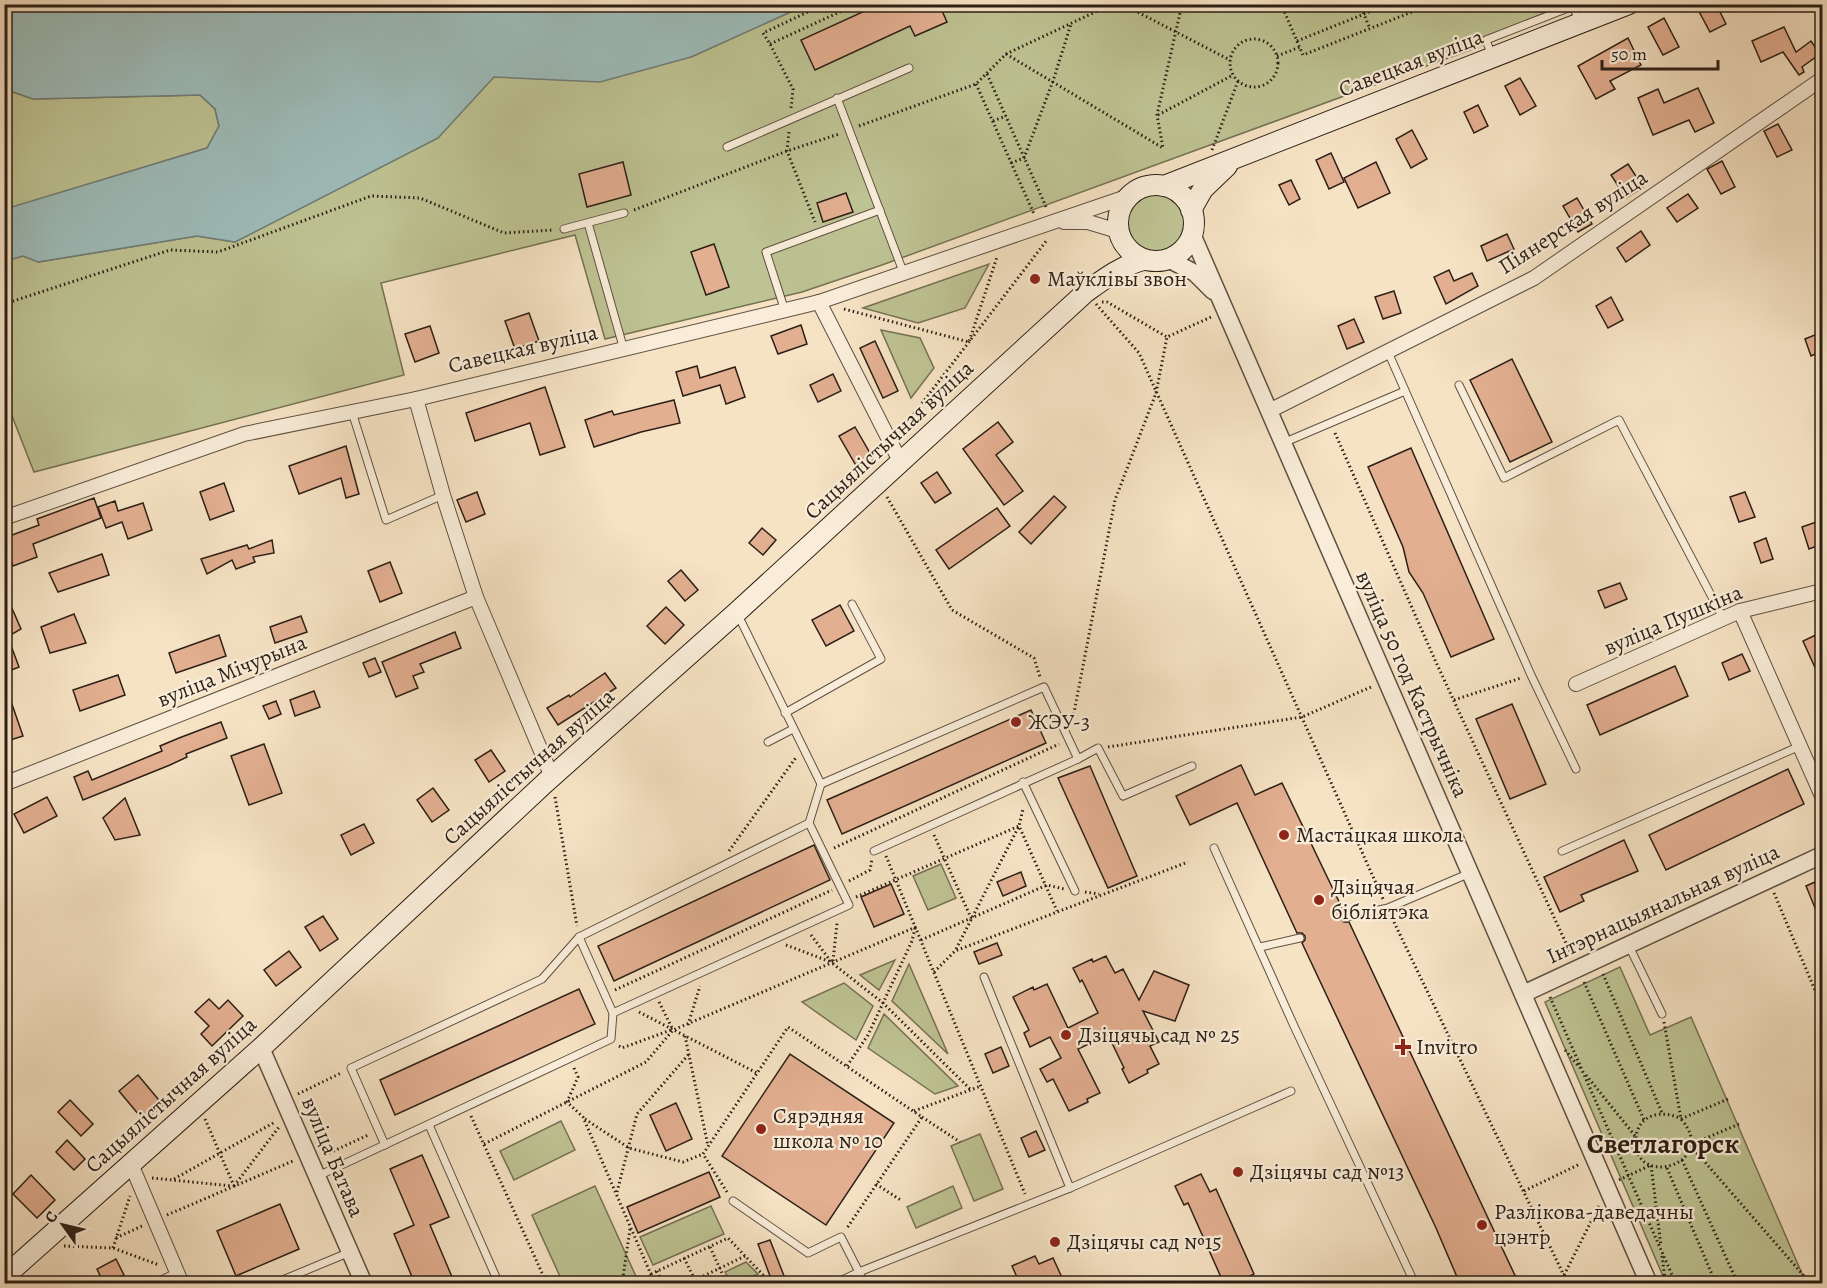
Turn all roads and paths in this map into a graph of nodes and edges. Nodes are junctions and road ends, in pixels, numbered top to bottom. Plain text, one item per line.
1 (825, 4) edge
2 (857, 4) edge
3 (1112, 4) edge
4 (1122, 4) edge
5 (1182, 4) edge
6 (1281, 4) edge
7 (1360, 4) edge
8 (1389, 4) edge
9 (1432, 4) edge
10 (1629, 4) edge
11 (1364, 14) junction
12 (1071, 24) junction
13 (1370, 29) junction
14 (1176, 31) junction
15 (1297, 41) junction
16 (770, 44) junction
17 (1300, 47) junction
18 (1006, 54) junction
19 (1277, 56) junction
20 (1230, 60) junction
21 (909, 68) dead end
22 (987, 74) junction
23 (1233, 75) junction
24 (1822, 79) edge
25 (1053, 81) junction
26 (976, 84) junction
27 (837, 99) junction
28 (1157, 115) junction
29 (1005, 116) junction
30 (790, 120) junction
31 (993, 122) junction
32 (850, 130) junction
33 (728, 147) dead end
34 (787, 151) junction
35 (1244, 154) junction
36 (1024, 158) junction
37 (1011, 163) junction
38 (1164, 186) junction
39 (1129, 196) junction
40 (880, 210) junction
41 (1191, 210) junction
42 (624, 213) joint
43 (588, 223) junction
44 (1046, 224) junction
45 (564, 229) joint
46 (819, 232) junction
47 (1192, 234) junction
48 (1121, 237) junction
49 (1048, 238) dead end
50 (1003, 240) junction
51 (1168, 259) junction
52 (1143, 260) junction
53 (904, 274) junction
54 (1086, 292) junction
55 (1221, 301) junction
56 (819, 302) junction
57 (4, 304) edge
58 (785, 311) junction
59 (1210, 317) dead end
60 (1167, 336) junction
61 (969, 342) junction
62 (624, 350) junction
63 (1388, 352) junction
64 (1460, 385) dead end
65 (1405, 391) junction
66 (1156, 393) junction
67 (416, 399) junction
68 (1269, 411) junction
69 (352, 412) junction
70 (1331, 424) junction
71 (1283, 443) junction
72 (891, 444) junction
73 (901, 463) junction
74 (884, 493) dead end
75 (443, 495) junction
76 (4, 518) edge
77 (1822, 591) edge
78 (476, 597) junction
79 (852, 604) dead end
80 (1740, 610) junction
81 (737, 612) junction
82 (1723, 618) junction
83 (1531, 675) junction
84 (1576, 684) dead end
85 (1044, 687) junction
86 (1371, 687) dead end
87 (1454, 700) junction
88 (785, 713) junction
89 (1302, 717) junction
90 (793, 729) junction
91 (1069, 740) junction
92 (768, 742) dead end
93 (1800, 746) junction
94 (1098, 748) junction
95 (803, 749) junction
96 (1078, 759) junction
97 (1192, 766) dead end
98 (1576, 768) dead end
99 (549, 779) junction
100 (1023, 782) junction
101 (4, 784) edge
102 (820, 784) junction
103 (1028, 792) junction
104 (1822, 796) edge
105 (809, 823) junction
106 (930, 825) junction
107 (1019, 826) junction
108 (883, 847) junction
109 (1214, 848) dead end
110 (874, 851) joint
111 (1562, 851) dead end
112 (824, 853) junction
113 (1822, 855) edge
114 (945, 859) junction
115 (1188, 862) dead end
116 (716, 869) junction
117 (1470, 873) junction
118 (896, 880) junction
119 (1768, 880) junction
120 (1047, 885) junction
121 (840, 886) junction
122 (1075, 891) junction
123 (1102, 894) junction
124 (847, 901) junction
125 (1388, 908) junction
126 (838, 910) junction
127 (1057, 912) junction
128 (1346, 917) dead end
129 (971, 918) junction
130 (804, 926) junction
131 (916, 927) junction
132 (579, 937) junction
133 (1300, 939) dead end
134 (772, 940) junction
135 (921, 940) junction
136 (1629, 945) junction
137 (1260, 947) junction
138 (955, 951) junction
139 (832, 963) junction
140 (704, 971) junction
141 (934, 972) junction
142 (1602, 972) dead end
143 (984, 977) dead end
144 (1579, 978) junction
145 (1558, 992) dead end
146 (655, 993) junction
147 (1523, 994) junction
148 (605, 995) junction
149 (883, 1003) junction
150 (627, 1006) junction
151 (1822, 1007) edge
152 (613, 1013) junction
153 (1662, 1014) joint
154 (688, 1025) junction
155 (673, 1030) junction
156 (685, 1036) junction
157 (611, 1039) junction
158 (261, 1048) junction
159 (689, 1053) junction
160 (1563, 1058) dead end
161 (569, 1059) junction
162 (847, 1066) junction
163 (351, 1068) junction
164 (1583, 1072) junction
165 (757, 1073) junction
166 (981, 1086) junction
167 (971, 1090) junction
168 (1291, 1092) dead end
169 (296, 1095) dead end
170 (1728, 1099) dead end
171 (567, 1102) junction
172 (467, 1107) junction
173 (914, 1111) junction
174 (290, 1113) junction
175 (1662, 1113) junction
176 (922, 1116) junction
177 (583, 1117) junction
178 (204, 1118) dead end
179 (1681, 1119) junction
180 (1644, 1120) junction
181 (1739, 1124) dead end
182 (429, 1125) junction
183 (378, 1130) junction
184 (1636, 1137) junction
185 (960, 1142) dead end
186 (484, 1144) junction
187 (385, 1145) junction
188 (1690, 1145) junction
189 (708, 1146) junction
190 (629, 1148) junction
191 (220, 1153) junction
192 (308, 1154) junction
193 (703, 1154) junction
194 (1682, 1160) junction
195 (1651, 1165) junction
196 (1666, 1168) junction
197 (134, 1170) junction
198 (317, 1177) junction
199 (173, 1180) junction
200 (876, 1184) junction
201 (234, 1186) junction
202 (1070, 1188) junction
203 (617, 1194) junction
204 (902, 1201) dead end
205 (733, 1202) joint
206 (1030, 1204) junction
207 (155, 1220) junction
208 (631, 1226) junction
209 (841, 1237) junction
210 (116, 1238) junction
211 (57, 1246) dead end
212 (710, 1247) junction
213 (113, 1248) junction
214 (1662, 1251) junction
215 (350, 1252) junction
216 (745, 1256) junction
217 (684, 1258) junction
218 (720, 1268) junction
219 (657, 1271) junction
220 (859, 1272) junction
221 (651, 1274) junction
222 (4, 1277) edge
223 (180, 1278) edge
224 (1822, 1278) edge
225 (696, 1282) edge
226 (153, 1284) edge
227 (273, 1284) edge
228 (364, 1284) edge
229 (499, 1284) edge
230 (547, 1284) edge
231 (622, 1284) edge
232 (655, 1284) edge
233 (663, 1284) edge
234 (687, 1284) edge
235 (727, 1284) edge
236 (748, 1284) edge
237 (834, 1284) edge
238 (864, 1284) edge
239 (1415, 1284) edge
240 (1568, 1284) edge
241 (1648, 1284) edge
242 (1666, 1284) edge
243 (1676, 1284) edge
244 (1716, 1284) edge
245 (1738, 1284) edge
246 (1811, 1284) edge

1 - 16 path
2 - 16 path
3 - 12 path
4 - 14 path
5 - 14 path
6 - 15 path
7 - 11 path
8 - 11 path
9 - 13 path
10 - 35 main road, Савецкая вуліца
11 - 13 path
11 - 15 path
12 - 18 path
12 - 25 path
13 - 17 path
14 - 20 path
14 - 28 path
15 - 17 path
16 - 30 path
17 - 19 path
18 - 22 path
18 - 25 path
19 - 20 path
19 - 23 path
20 - 23 path
21 - 27 lane
22 - 26 path
22 - 29 path
23 - 28 path
24 - 63 street, Піянерская вуліца
25 - 28 path
25 - 36 path
26 - 31 path
26 - 32 path
27 - 30 lane
27 - 32 lane
29 - 31 path
29 - 36 path
30 - 33 lane
30 - 34 path
31 - 37 path
32 - 34 path
32 - 40 lane
34 - 42 path
34 - 46 path
35 - 38 main road, Савецкая вуліца
35 - 41 main road, Савецкая вуліца
36 - 37 path
36 - 44 path
37 - 44 path
38 - 39 main road
38 - 41 main road
39 - 44 street, Савецкая вуліца
39 - 48 main road
40 - 46 lane
40 - 53 lane
41 - 47 main road
42 - 43 lane
43 - 45 lane
43 - 62 lane
44 - 48 street, Савецкая вуліца
44 - 50 street, Савецкая вуліца
45 - 57 path
46 - 58 lane
47 - 51 main road
47 - 55 street, вуліца 50 год Кастрычніка
48 - 52 main road
48 - 54 main road, Сацыялістычная вуліца
49 - 61 path
50 - 53 street, Савецкая вуліца
50 - 61 path
51 - 52 main road
51 - 55 street, вуліца 50 год Кастрычніка
52 - 54 main road, Сацыялістычная вуліца
53 - 56 street, Савецкая вуліца
54 - 73 main road, Сацыялістычная вуліца
55 - 68 street, вуліца 50 год Кастрычніка
56 - 58 street, Савецкая вуліца
56 - 61 path
56 - 72 street
58 - 62 street, Савецкая вуліца
59 - 60 path
60 - 66 path
60 - 66 path
61 - 72 path
62 - 67 street, Савецкая вуліца
63 - 65 lane
63 - 68 street, Піянерская вуліца
64 - 82 lane
65 - 70 lane
65 - 83 lane
66 - 89 path
66 - 91 path
67 - 69 street, Савецкая вуліца
67 - 75 street
68 - 71 street, вуліца 50 год Кастрычніка
69 - 75 lane
69 - 76 street, Савецкая вуліца
70 - 71 lane
70 - 87 path
71 - 117 street, вуліца 50 год Кастрычніка
72 - 73 street
73 - 81 main road, Сацыялістычная вуліца
74 - 85 path
75 - 78 street
77 - 80 street, вуліца Пушкіна
78 - 99 street
78 - 101 street, вуліца Мічурына
79 - 88 lane
80 - 82 street, вуліца Пушкіна
80 - 93 street
81 - 88 lane
81 - 99 main road, Сацыялістычная вуліца
82 - 84 street, вуліца Пушкіна
83 - 87 path
83 - 98 lane
85 - 91 lane
85 - 102 lane
86 - 89 path
87 - 144 path
88 - 90 lane
89 - 94 path
89 - 125 path
90 - 92 lane
90 - 95 lane
91 - 96 lane
91 - 112 path
93 - 104 street
93 - 111 lane
94 - 96 lane
94 - 97 lane
95 - 102 lane
95 - 116 path
96 - 100 lane
99 - 132 path
99 - 158 main road, Сацыялістычная вуліца
100 - 103 lane
100 - 106 lane
102 - 105 lane
103 - 107 path
103 - 122 lane
105 - 112 lane
105 - 116 lane
106 - 108 lane
106 - 114 path
107 - 114 path
107 - 120 path
107 - 129 path
108 - 110 lane
108 - 118 path
109 - 137 lane
110 - 121 path
112 - 121 lane
113 - 119 street, Інтэрнацыянальная вуліца
114 - 118 path
114 - 129 path
115 - 123 path
116 - 132 lane
117 - 125 lane
117 - 147 street, вуліца 50 год Кастрычніка
118 - 124 path
118 - 131 path
119 - 136 street, Інтэрнацыянальная вуліца
119 - 151 path
120 - 122 path
120 - 127 path
120 - 129 path
121 - 124 lane
121 - 148 path
122 - 123 path
123 - 127 path
124 - 126 lane
125 - 128 lane
125 - 240 path
126 - 130 lane
126 - 139 path
127 - 138 path
129 - 135 path
129 - 138 path
130 - 134 lane
130 - 139 path
131 - 135 path
131 - 139 path
131 - 149 path
132 - 148 lane
132 - 163 lane
133 - 137 lane
134 - 139 path
134 - 140 lane
135 - 141 path
136 - 144 street, Інтэрнацыянальная вуліца
136 - 153 lane
137 - 239 lane
138 - 141 path
139 - 149 path
139 - 154 path
140 - 146 lane
140 - 154 path
141 - 166 path
142 - 175 path
143 - 202 lane
144 - 147 street, Інтэрнацыянальная вуліца
144 - 180 path
145 - 164 path
146 - 150 lane
146 - 155 path
147 - 241 street, вуліца 50 год Кастрычніка
148 - 152 lane
149 - 162 path
149 - 167 path
150 - 152 lane
150 - 155 path
152 - 157 lane
153 - 179 path
154 - 155 path
155 - 156 path
155 - 157 path
155 - 171 path
156 - 159 path
156 - 165 path
157 - 161 lane
158 - 174 street, вуліца Батава
158 - 197 main road, Сацыялістычная вуліца
159 - 189 path
159 - 190 path
160 - 164 path
161 - 171 path
161 - 172 lane
162 - 165 path
162 - 173 path
163 - 169 path
163 - 183 lane
164 - 184 path
164 - 214 path
165 - 189 path
166 - 167 path
166 - 206 path
167 - 173 path
168 - 202 lane
170 - 179 path
171 - 177 path
171 - 186 path
172 - 182 lane
172 - 186 path
173 - 176 path
174 - 191 path
174 - 192 street, вуліца Батава
174 - 201 path
175 - 179 path
175 - 180 path
176 - 185 path
176 - 200 path
177 - 190 path
177 - 203 path
178 - 191 path
179 - 188 path
180 - 184 path
181 - 188 path
182 - 187 lane
182 - 229 lane
183 - 187 lane
183 - 192 path
184 - 195 path
186 - 230 path
187 - 198 lane
188 - 194 path
188 - 246 path
189 - 193 path
190 - 193 path
190 - 203 path
191 - 199 path
191 - 201 path
192 - 198 street, вуліца Батава
192 - 201 path
193 - 205 path
194 - 196 path
194 - 245 path
195 - 196 path
195 - 214 path
196 - 244 path
197 - 199 path
197 - 207 street
197 - 210 path
197 - 222 main road, Сацыялістычная вуліца
198 - 215 street, вуліца Батава
199 - 201 path
200 - 204 path
200 - 209 path
201 - 207 path
202 - 206 lane
203 - 208 path
205 - 209 lane
206 - 220 lane
207 - 210 path
207 - 223 street
208 - 221 path
208 - 231 path
209 - 220 lane
210 - 213 path
211 - 213 path
212 - 216 path
212 - 217 path
212 - 218 path
213 - 223 path
214 - 242 path
214 - 243 path
215 - 227 lane
215 - 228 street, вуліца Батава
216 - 218 path
216 - 236 path
217 - 219 path
217 - 225 path
218 - 225 path
218 - 235 path
219 - 221 path
219 - 233 path
220 - 237 lane
220 - 238 lane
221 - 232 path
223 - 226 lane
224 - 246 path
225 - 234 path

